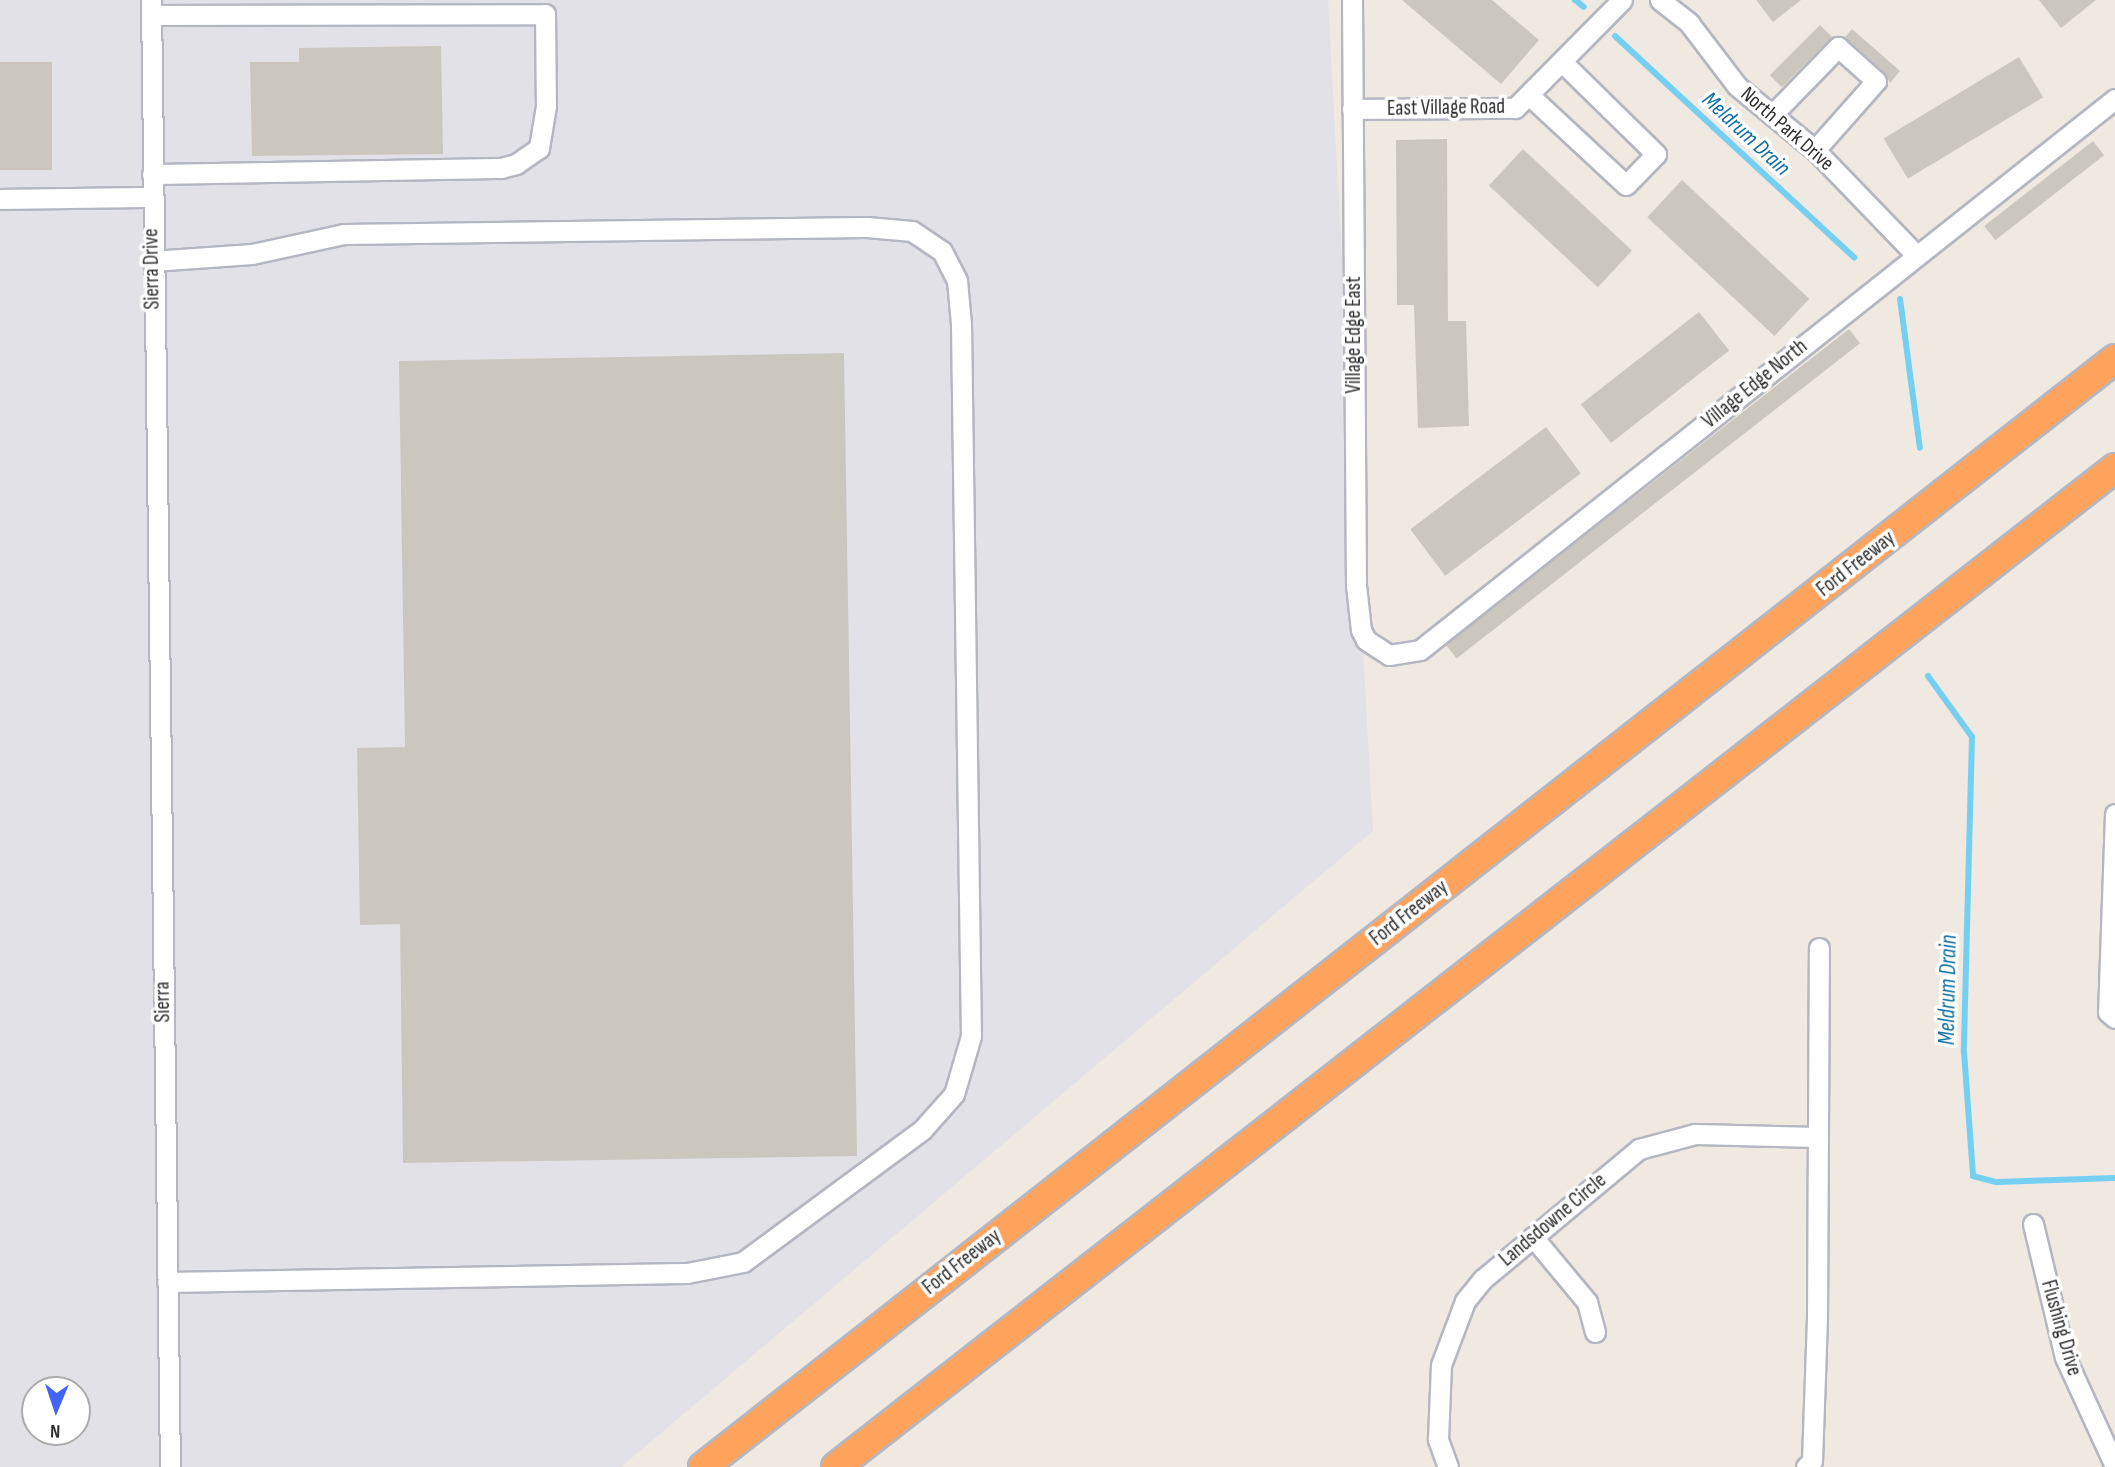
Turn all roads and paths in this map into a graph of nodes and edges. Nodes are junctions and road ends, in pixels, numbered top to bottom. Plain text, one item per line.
1 (1352, 0) edge
2 (1622, 0) edge
3 (1660, 0) edge
4 (1689, 0) edge
5 (262, 7) edge
6 (545, 7) edge
7 (151, 8) edge
8 (1689, 23) junction
9 (1562, 62) junction
10 (1529, 95) junction
11 (2115, 99) edge
12 (1352, 109) junction
13 (1772, 115) junction
14 (1815, 150) junction
15 (152, 174) junction
16 (152, 197) junction
17 (0, 199) edge
18 (1916, 255) junction
19 (152, 261) junction
20 (2115, 359) edge
21 (2115, 468) edge
22 (157, 537) joint
23 (1389, 655) joint
24 (2115, 814) edge
25 (1819, 948) dead end
26 (2115, 1018) edge
27 (1818, 1137) junction
28 (2033, 1224) dead end
29 (1533, 1237) junction
30 (167, 1282) junction
31 (1595, 1332) dead end
32 (2115, 1466) edge
33 (170, 1467) edge
34 (703, 1467) edge
35 (836, 1467) edge
36 (1448, 1467) edge
37 (1806, 1467) edge

1 - 12 street, Village Edge East
2 - 9 street, East Village Road
3 - 8 street, North Park Drive
4 - 8 street
5 - 6 street
5 - 7 street
6 - 15 street
7 - 15 street, Sierra Drive
8 - 13 street, North Park Drive
9 - 10 street, East Village Road
9 - 10 street
10 - 12 street, East Village Road
11 - 18 street, Village Edge North
12 - 23 street, Village Edge East
13 - 14 street, North Park Drive
13 - 14 street
14 - 18 street, North Park Drive
15 - 16 street, Sierra Drive
16 - 17 street
16 - 19 street, Sierra Drive
18 - 23 street, Village Edge North
19 - 22 street, Sierra Drive
19 - 30 street
20 - 34 highway, Ford Freeway
21 - 35 highway
22 - 30 street, Sierra
24 - 26 street
25 - 27 street
27 - 29 street, Landsdowne Circle
27 - 37 street
28 - 32 street, Flushing Drive
29 - 31 street
29 - 36 street, Landsdowne Circle
30 - 33 street, Sierra

